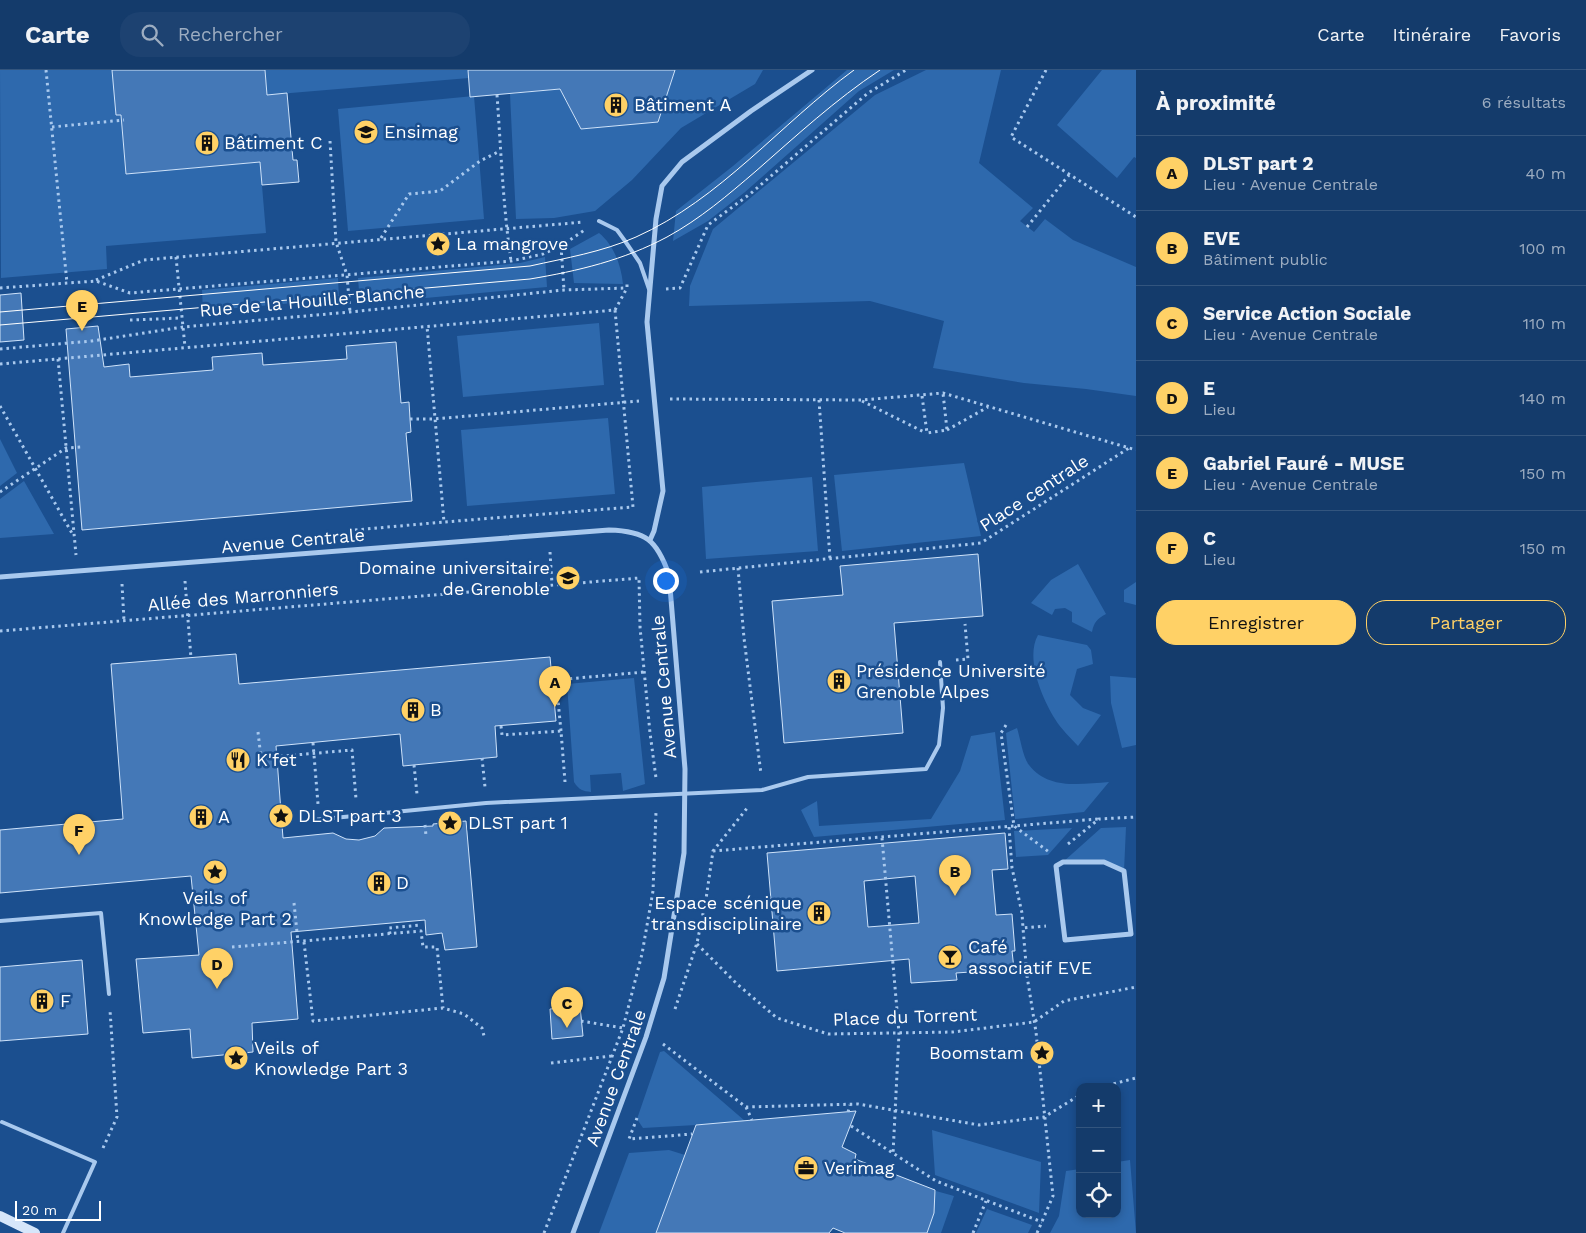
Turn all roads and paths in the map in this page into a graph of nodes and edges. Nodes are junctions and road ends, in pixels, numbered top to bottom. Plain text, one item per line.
1 (46, 70) edge
2 (812, 70) edge
3 (906, 70) edge
4 (1046, 70) edge
5 (498, 95) dead end
6 (124, 120) dead end
7 (52, 128) junction
8 (330, 141) dead end
9 (500, 152) junction
10 (1070, 175) junction
11 (1136, 218) edge
12 (599, 220) junction
13 (1027, 227) dead end
14 (506, 230) junction
15 (381, 238) junction
16 (336, 242) junction
17 (561, 246) junction
18 (176, 257) junction
19 (511, 261) junction
20 (347, 275) junction
21 (96, 280) junction
22 (67, 283) junction
23 (0, 288) edge
24 (178, 288) junction
25 (627, 288) dead end
26 (649, 289) junction
27 (661, 289) dead end
28 (564, 290) junction
29 (350, 312) junction
30 (181, 318) junction
31 (130, 320) dead end
32 (427, 326) junction
33 (183, 327) junction
34 (185, 347) junction
35 (0, 349) edge
36 (58, 359) junction
37 (0, 364) edge
38 (943, 393) junction
39 (922, 396) junction
40 (654, 399) junction
41 (820, 400) junction
42 (862, 400) junction
43 (623, 402) junction
44 (0, 406) edge
45 (988, 407) junction
46 (410, 419) dead end
47 (434, 419) junction
48 (947, 430) junction
49 (927, 433) junction
50 (82, 446) dead end
51 (66, 448) junction
52 (1129, 448) junction
53 (1136, 450) edge
54 (35, 468) junction
55 (0, 492) edge
56 (74, 538) junction
57 (650, 540) junction
58 (550, 551) dead end
59 (830, 559) junction
60 (738, 568) junction
61 (78, 571) junction
62 (700, 572) dead end
63 (0, 577) edge
64 (122, 580) dead end
65 (185, 581) dead end
66 (552, 584) junction
67 (188, 615) junction
68 (124, 621) junction
69 (965, 624) dead end
70 (0, 631) edge
71 (191, 658) dead end
72 (940, 662) joint
73 (644, 672) junction
74 (1006, 725) dead end
75 (500, 726) dead end
76 (561, 731) junction
77 (258, 732) dead end
78 (313, 743) dead end
79 (314, 753) junction
80 (482, 758) dead end
81 (414, 765) dead end
82 (762, 790) junction
83 (685, 794) junction
84 (657, 795) junction
85 (566, 800) junction
86 (486, 803) junction
87 (418, 810) junction
88 (357, 816) junction
89 (320, 819) junction
90 (1099, 819) dead end
91 (313, 820) dead end
92 (1009, 826) junction
93 (1014, 826) junction
94 (882, 838) junction
95 (1054, 856) dead end
96 (1063, 862) joint
97 (294, 903) dead end
98 (0, 921) edge
99 (422, 925) dead end
100 (1023, 928) dead end
101 (390, 934) junction
102 (298, 942) junction
103 (304, 942) junction
104 (697, 943) dead end
105 (232, 948) dead end
106 (1136, 987) edge
107 (109, 994) joint
108 (443, 1008) junction
109 (581, 1021) dead end
110 (1034, 1022) junction
111 (623, 1028) junction
112 (899, 1033) junction
113 (484, 1036) dead end
114 (663, 1044) dead end
115 (612, 1056) junction
116 (551, 1063) dead end
117 (1136, 1078) edge
118 (1117, 1083) edge
119 (1076, 1097) edge
120 (850, 1105) junction
121 (746, 1107) junction
122 (896, 1111) junction
123 (848, 1112) dead end
124 (1044, 1117) junction
125 (752, 1120) dead end
126 (2, 1122) dead end
127 (851, 1126) dead end
128 (692, 1134) dead end
129 (630, 1139) dead end
130 (893, 1154) junction
131 (95, 1162) junction
132 (986, 1201) junction
133 (0, 1216) edge
134 (1042, 1222) junction
135 (35, 1233) edge
136 (63, 1233) edge
137 (544, 1233) edge
138 (574, 1233) edge
139 (973, 1233) edge
140 (1037, 1233) edge

1 - 7 path
2 - 26 street
3 - 27 path
4 - 10 path
5 - 9 path
6 - 7 path
7 - 22 path
8 - 16 path
9 - 14 path
9 - 15 path
10 - 11 path
10 - 13 path
12 - 14 path
12 - 17 path
12 - 26 lane
14 - 15 path
14 - 19 path
15 - 16 path
16 - 18 path
16 - 20 path
17 - 19 path
17 - 28 path
18 - 21 path
18 - 24 path
19 - 20 path
20 - 24 path
20 - 29 path
21 - 22 path
21 - 24 path
22 - 23 path
24 - 30 path
25 - 28 path, Rue de la Houille Blanche
26 - 40 street
28 - 29 path, Rue de la Houille Blanche
29 - 33 path, Rue de la Houille Blanche
30 - 31 path
30 - 33 path
32 - 34 path
32 - 43 path
32 - 47 path
33 - 34 path
33 - 35 path, Rue de la Houille Blanche
34 - 36 path
36 - 37 path
36 - 51 path
38 - 39 path, Place centrale
38 - 45 path, Place centrale
38 - 48 path
39 - 42 path, Place centrale
39 - 49 path
40 - 41 path, Place centrale
40 - 43 path, Place centrale
40 - 57 street
41 - 42 path, Place centrale
41 - 59 path
42 - 49 path
43 - 47 path, Place centrale
43 - 47 path
44 - 54 path
45 - 48 path
45 - 52 path, Place centrale
46 - 47 path, Place centrale
48 - 49 path
50 - 51 path
51 - 54 path
51 - 56 path
52 - 53 path, Place centrale
52 - 59 path, Place centrale
54 - 55 path
54 - 56 path
56 - 61 path
57 - 61 street, Avenue Centrale
57 - 83 street, Avenue Centrale
58 - 66 path
59 - 60 path, Place centrale
60 - 62 path, Place centrale
60 - 82 path
61 - 63 street, Avenue Centrale
64 - 68 path
65 - 67 path
66 - 67 path, Allée des Marronniers
66 - 73 path, Allée des Marronniers
67 - 68 path, Allée des Marronniers
67 - 71 path
68 - 70 path, Allée des Marronniers
69 - 72 path
72 - 82 lane
73 - 76 path
73 - 84 path
74 - 93 path
75 - 76 path
76 - 85 path
77 - 79 path
78 - 79 path
79 - 88 path
79 - 89 path
80 - 86 path
81 - 87 path
82 - 83 lane
82 - 94 path
83 - 84 lane
83 - 138 street, Avenue Centrale
84 - 85 lane
84 - 111 path
85 - 86 lane
86 - 87 lane
87 - 88 lane
88 - 89 lane
89 - 91 lane
90 - 93 path
92 - 93 path
92 - 94 path
92 - 100 path
93 - 95 path
94 - 112 path
96 - 96 street
97 - 102 path
98 - 107 lane
99 - 101 path
101 - 103 path
101 - 108 path
102 - 103 path
102 - 105 path
103 - 108 path
104 - 112 path, Place du Torrent
106 - 110 path, Place du Torrent
107 - 131 path
108 - 113 path
109 - 111 path
110 - 112 path, Place du Torrent
110 - 124 path
111 - 115 path
112 - 122 path
114 - 121 path
115 - 116 path
115 - 137 path
117 - 118 path
119 - 124 path
120 - 121 path
120 - 122 path
120 - 123 path
121 - 125 path
122 - 124 path
122 - 130 path
124 - 134 path
126 - 131 lane
127 - 130 path
128 - 129 path
130 - 132 path
131 - 136 lane
132 - 134 path
132 - 139 path
133 - 135 street
134 - 140 path

